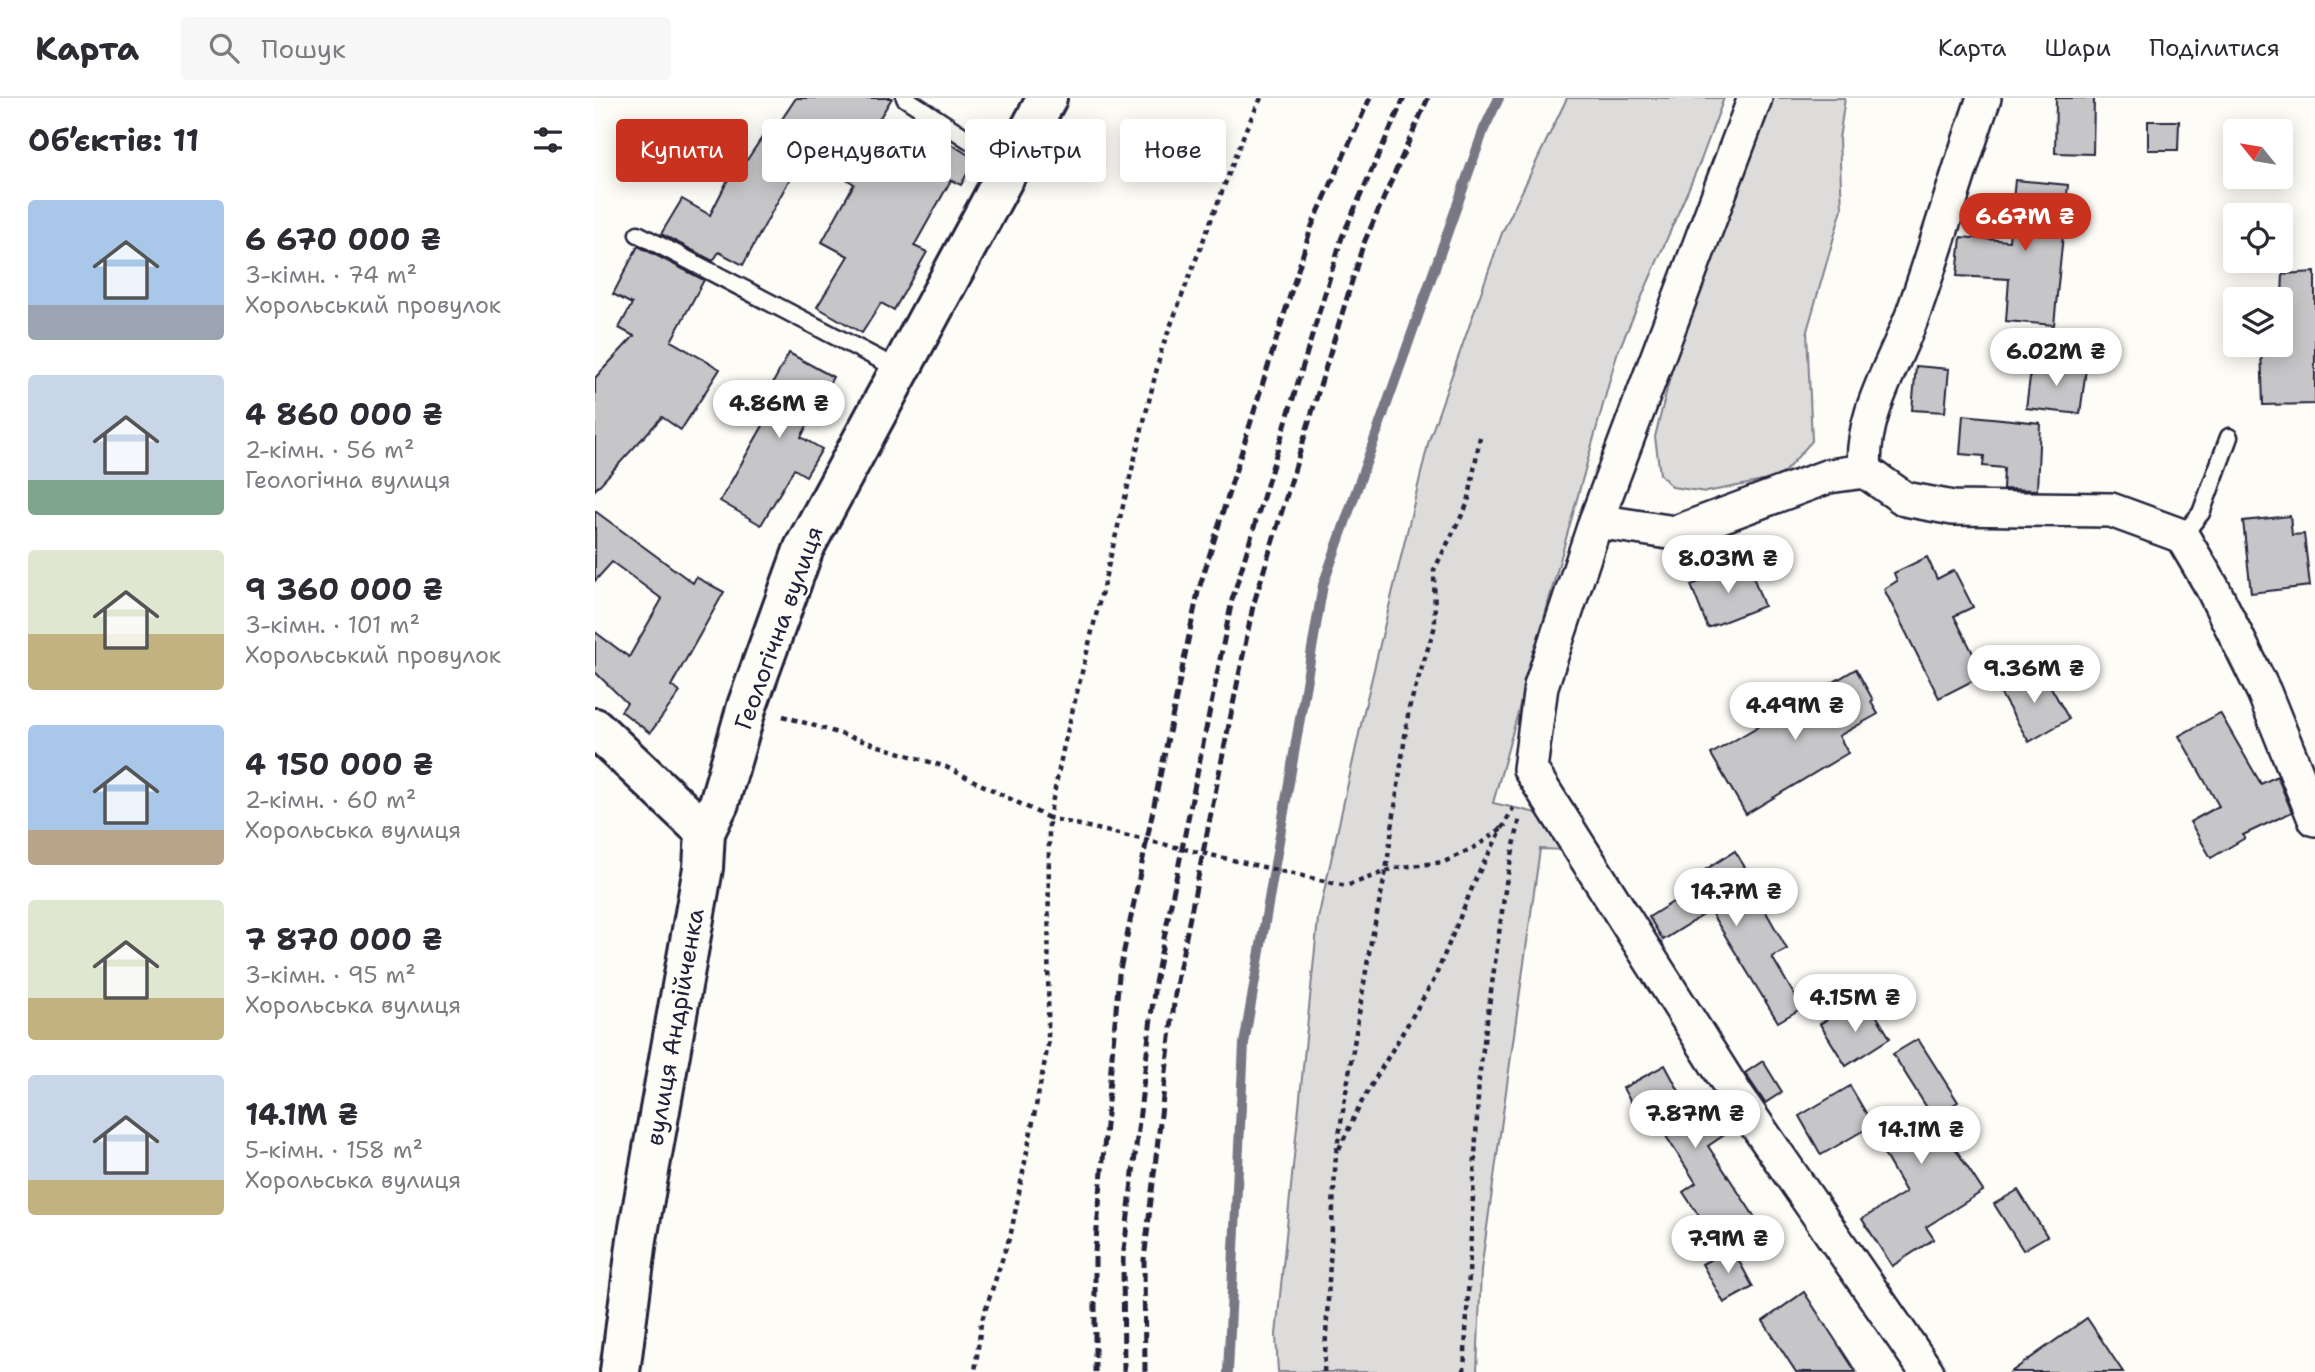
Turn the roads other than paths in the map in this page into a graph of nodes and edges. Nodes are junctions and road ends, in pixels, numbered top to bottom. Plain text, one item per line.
1 (905, 98) edge
2 (1048, 98) edge
3 (1755, 98) edge
4 (1984, 98) edge
5 (1036, 119) edge
6 (965, 137) edge
7 (1000, 182) edge
8 (638, 234) dead end
9 (900, 370) junction
10 (2229, 437) dead end
11 (1865, 471) junction
12 (1595, 521) junction
13 (2182, 536) junction
14 (595, 728) edge
15 (2315, 819) edge
16 (705, 832) junction
17 (620, 1372) edge
18 (1927, 1372) edge

1 - 6 lane
2 - 5 street, Геологічна вулиця
3 - 12 street
4 - 11 street
7 - 9 street, Геологічна вулиця
8 - 9 lane
9 - 16 street, Геологічна вулиця
10 - 13 lane
11 - 12 street
11 - 13 street
12 - 18 street
13 - 15 street
14 - 16 street
16 - 17 street, вулиця Андрійченка

